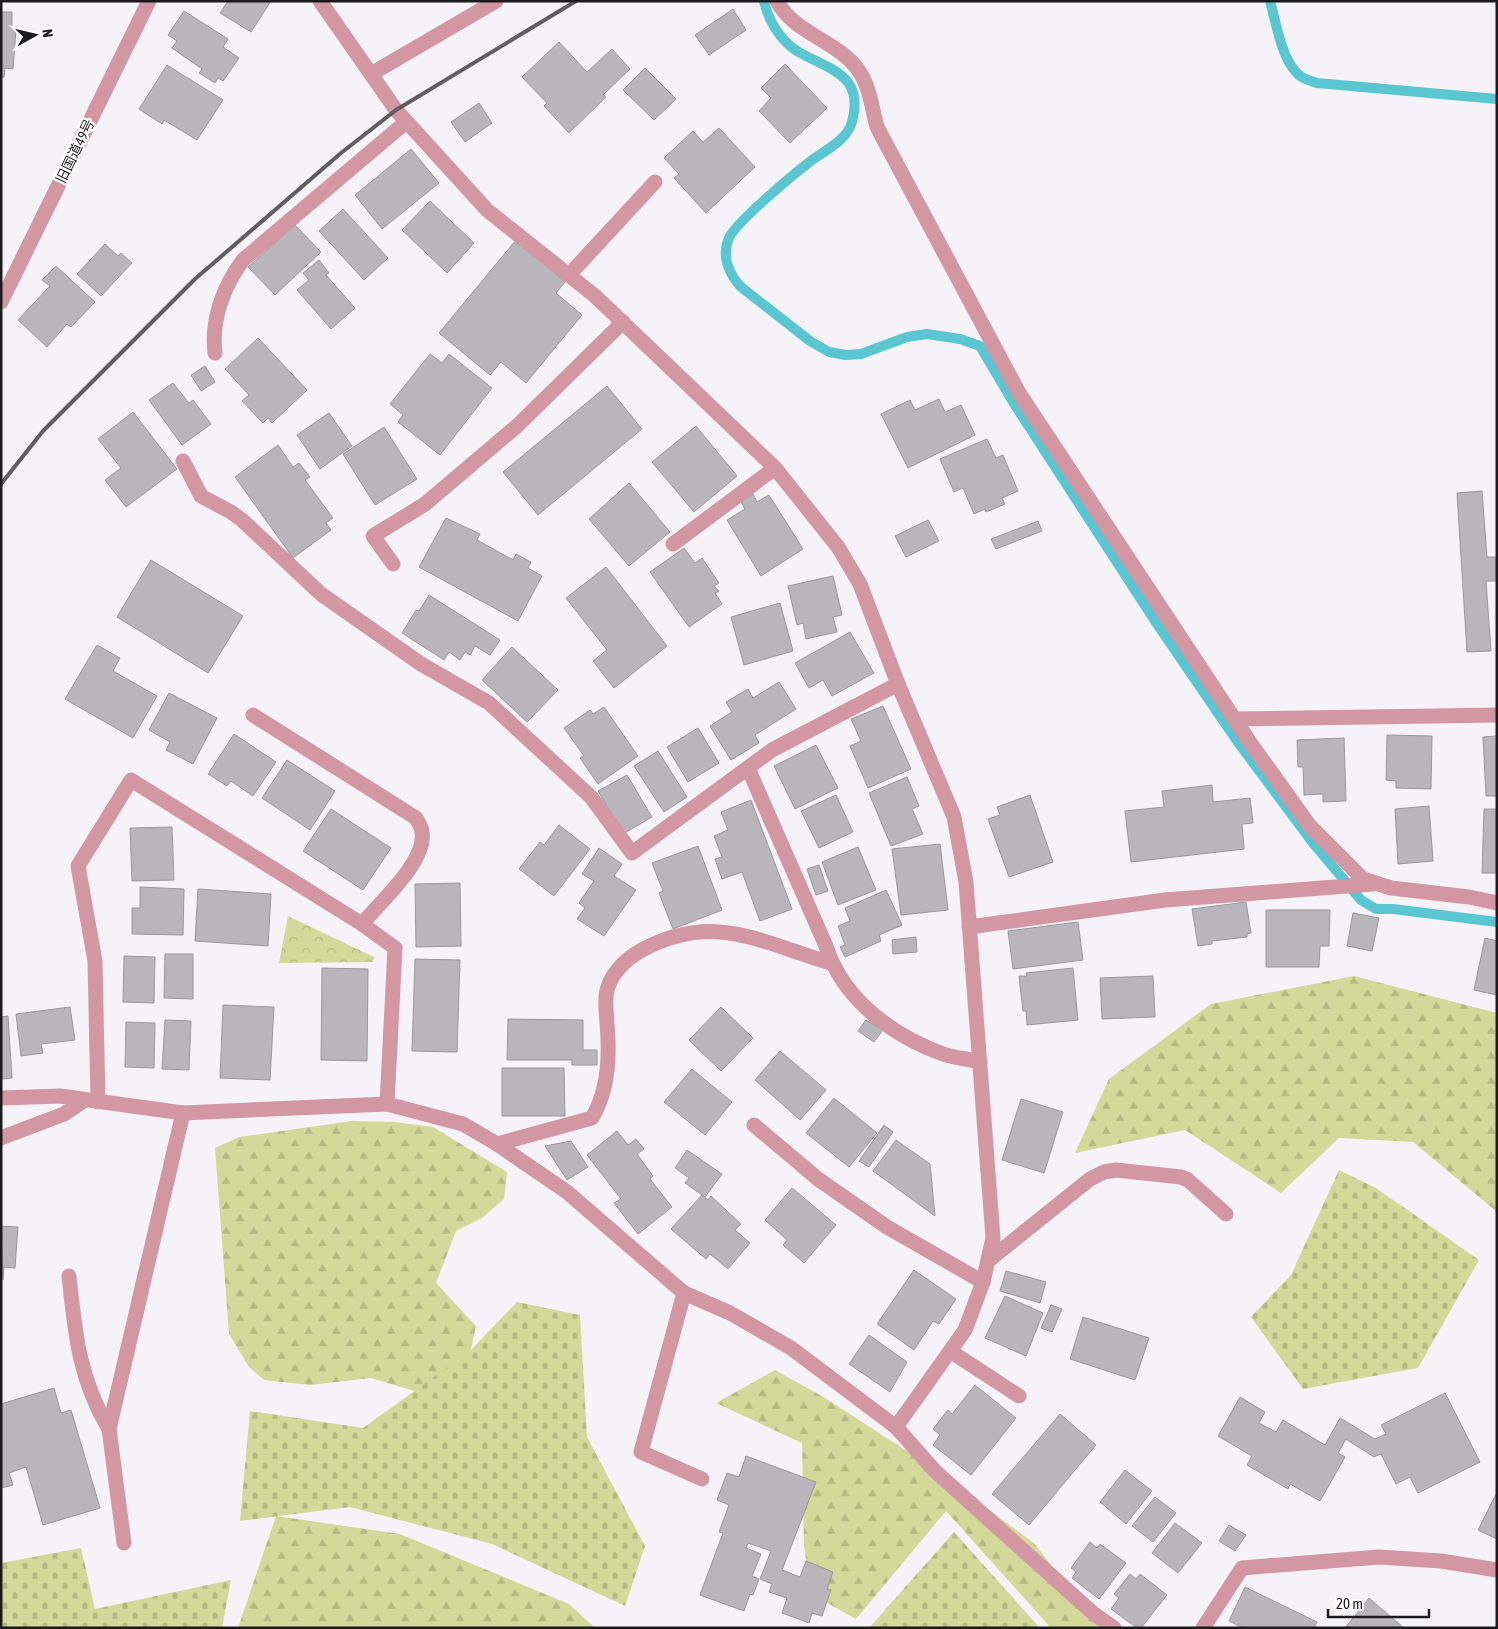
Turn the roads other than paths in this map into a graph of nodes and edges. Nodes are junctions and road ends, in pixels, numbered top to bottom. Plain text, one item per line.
1 (150, 1) edge
2 (320, 1) edge
3 (496, 1) edge
4 (777, 1) edge
5 (371, 74) junction
6 (406, 122) junction
7 (655, 182) dead end
8 (569, 275) junction
9 (1, 302) edge
10 (622, 322) junction
11 (215, 353) dead end
12 (182, 461) dead end
13 (776, 468) junction
14 (672, 544) dead end
15 (393, 564) dead end
16 (898, 684) junction
17 (253, 715) dead end
18 (1497, 715) edge
19 (1234, 718) junction
20 (748, 768) junction
21 (1374, 884) junction
22 (1497, 903) edge
23 (362, 924) junction
24 (970, 927) junction
25 (831, 963) junction
26 (980, 1062) junction
27 (1, 1098) edge
28 (91, 1101) junction
29 (387, 1104) junction
30 (183, 1113) junction
31 (754, 1125) dead end
32 (1, 1138) edge
33 (497, 1144) junction
34 (1226, 1214) dead end
35 (988, 1261) junction
36 (69, 1276) dead end
37 (983, 1282) junction
38 (684, 1293) junction
39 (950, 1351) junction
40 (1019, 1396) dead end
41 (896, 1428) junction
42 (109, 1429) junction
43 (702, 1479) dead end
44 (124, 1543) dead end
45 (1497, 1570) edge
46 (1114, 1628) edge
47 (1203, 1628) edge

1 - 9 street, 旧国道49号
2 - 5 street
3 - 5 street
4 - 19 street
5 - 6 street
6 - 8 street
6 - 11 street
7 - 8 street
8 - 10 street
10 - 13 street
10 - 15 street
12 - 20 street
13 - 14 street
13 - 16 street
16 - 20 street
16 - 24 street
17 - 23 street
18 - 19 street
19 - 21 street
20 - 25 street
21 - 22 street
21 - 24 street
23 - 28 street
23 - 29 street
24 - 26 street
25 - 26 street
25 - 33 street
26 - 35 street
27 - 28 street
28 - 30 street
28 - 32 street
29 - 30 street
29 - 33 street
30 - 42 street
31 - 37 street
33 - 38 street
34 - 35 street
35 - 37 street
36 - 42 street
37 - 39 street
38 - 41 street
38 - 43 street
39 - 40 street
39 - 41 street
41 - 46 street
42 - 44 street
45 - 47 street

